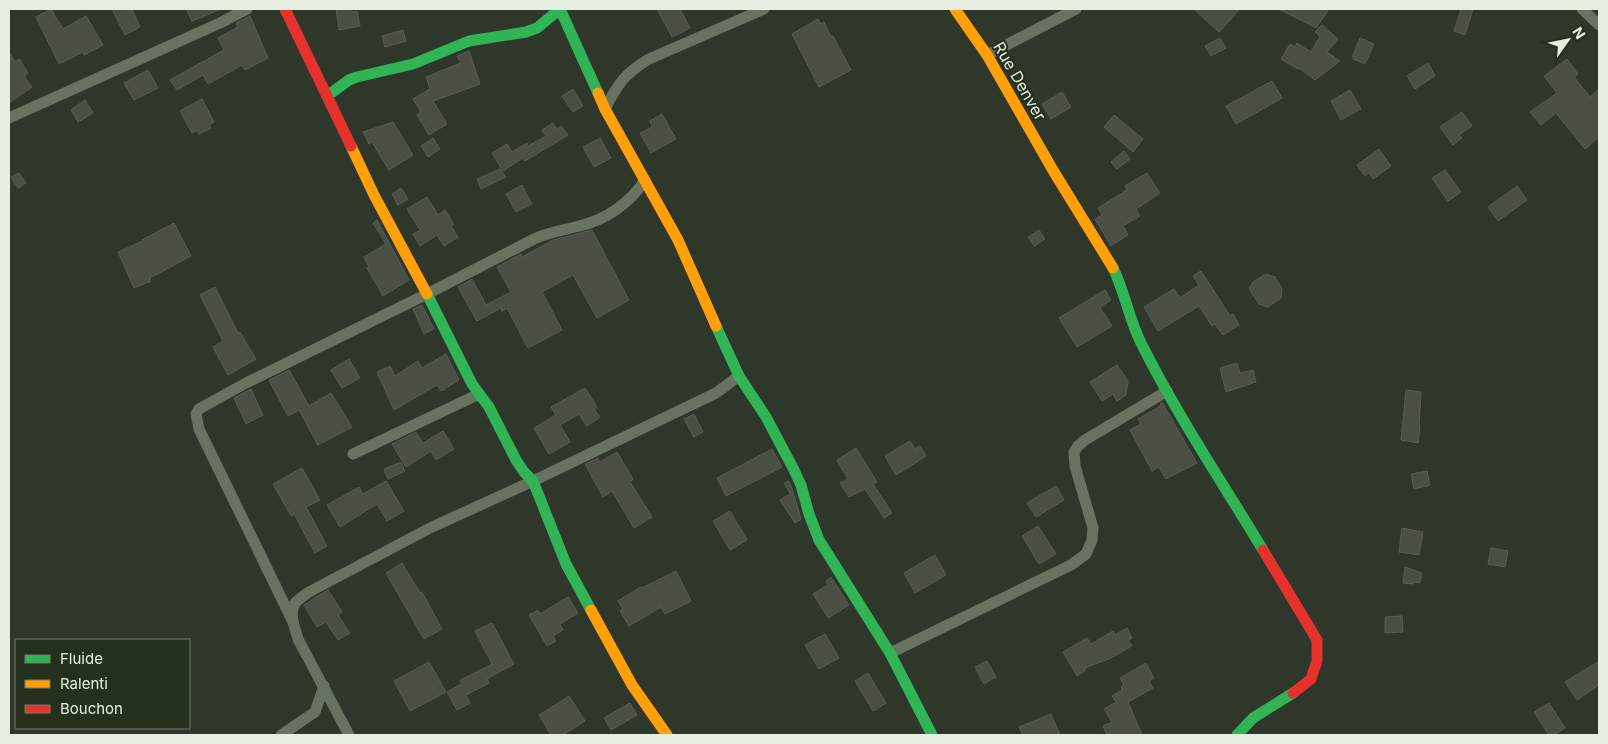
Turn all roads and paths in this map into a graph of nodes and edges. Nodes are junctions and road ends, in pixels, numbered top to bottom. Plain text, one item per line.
1 (248, 9) edge
2 (285, 9) edge
3 (764, 9) edge
4 (954, 9) edge
5 (1076, 9) edge
6 (1582, 9) edge
7 (1599, 25) edge
8 (987, 54) junction
9 (327, 96) junction
10 (605, 109) junction
11 (9, 118) edge
12 (645, 180) junction
13 (426, 294) junction
14 (739, 376) junction
15 (1167, 391) junction
16 (479, 394) junction
17 (353, 454) dead end
18 (533, 481) junction
19 (293, 622) junction
20 (890, 653) junction
21 (324, 686) junction
22 (281, 735) edge
23 (349, 735) edge
24 (667, 735) edge
25 (932, 735) edge
26 (1237, 735) edge

1 - 11 street
2 - 9 street
3 - 10 street
4 - 8 street, Rue Denver
5 - 8 street
6 - 7 street
8 - 15 street, Rue Denver
9 - 10 street
9 - 13 street
10 - 12 street
12 - 13 street
12 - 14 street
13 - 16 street
13 - 19 street
14 - 18 street
14 - 20 street
15 - 20 street
15 - 26 street, Rue Denver
16 - 17 street
16 - 18 street
18 - 19 street
18 - 24 street
19 - 21 street
20 - 25 street
21 - 22 street
21 - 23 street

